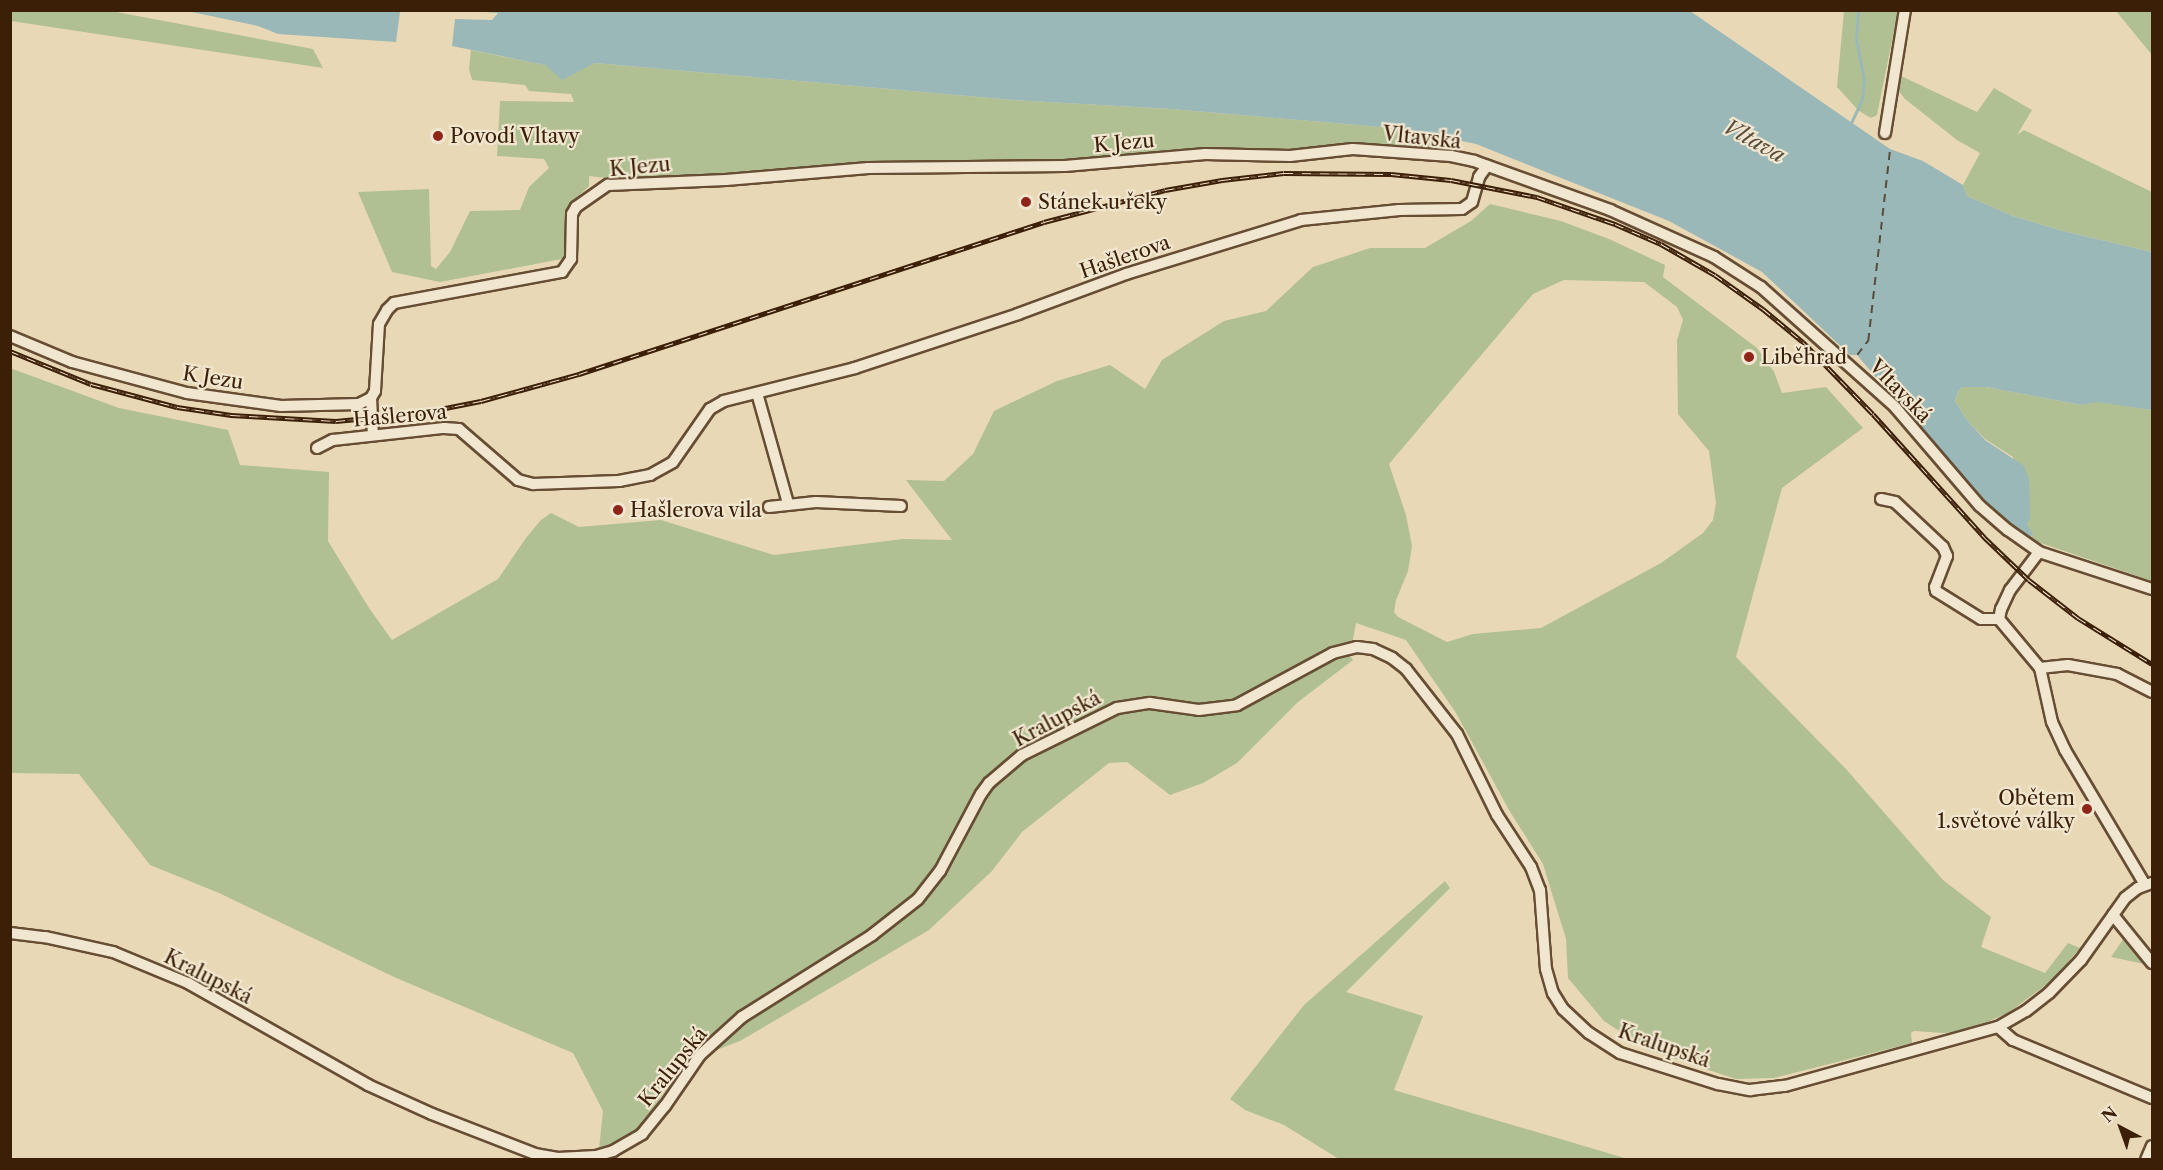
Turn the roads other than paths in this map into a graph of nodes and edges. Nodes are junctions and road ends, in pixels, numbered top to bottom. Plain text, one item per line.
1 (1905, 10) edge
2 (1885, 134) dead end
3 (1353, 149) joint
4 (1487, 166) junction
5 (10, 336) edge
6 (758, 393) junction
7 (371, 398) junction
8 (373, 435) junction
9 (317, 448) dead end
10 (1881, 499) dead end
11 (788, 503) junction
12 (901, 506) dead end
13 (769, 507) dead end
14 (2039, 552) junction
15 (2152, 589) edge
16 (1999, 619) junction
17 (2040, 668) junction
18 (2152, 692) edge
19 (2149, 884) edge
20 (2113, 915) junction
21 (10, 933) edge
22 (2152, 963) edge
23 (1998, 1027) junction
24 (2152, 1098) edge
25 (2152, 1146) edge
26 (2146, 1160) edge

1 - 2 street
3 - 4 street, Vltavská
3 - 7 street, K Jezu
4 - 6 street, Hašlerova
4 - 14 street, Vltavská
5 - 7 street, K Jezu
6 - 8 street, Hašlerova
6 - 11 street
7 - 8 street
8 - 9 street, Hašlerova
10 - 16 street
11 - 12 street
11 - 13 street
14 - 15 street, Vltavská
14 - 16 street
16 - 17 street
17 - 18 street
17 - 19 street
19 - 20 street, Kralupská
20 - 22 street
20 - 23 street, Kralupská
21 - 23 street, Kralupská
23 - 24 street
25 - 26 street

